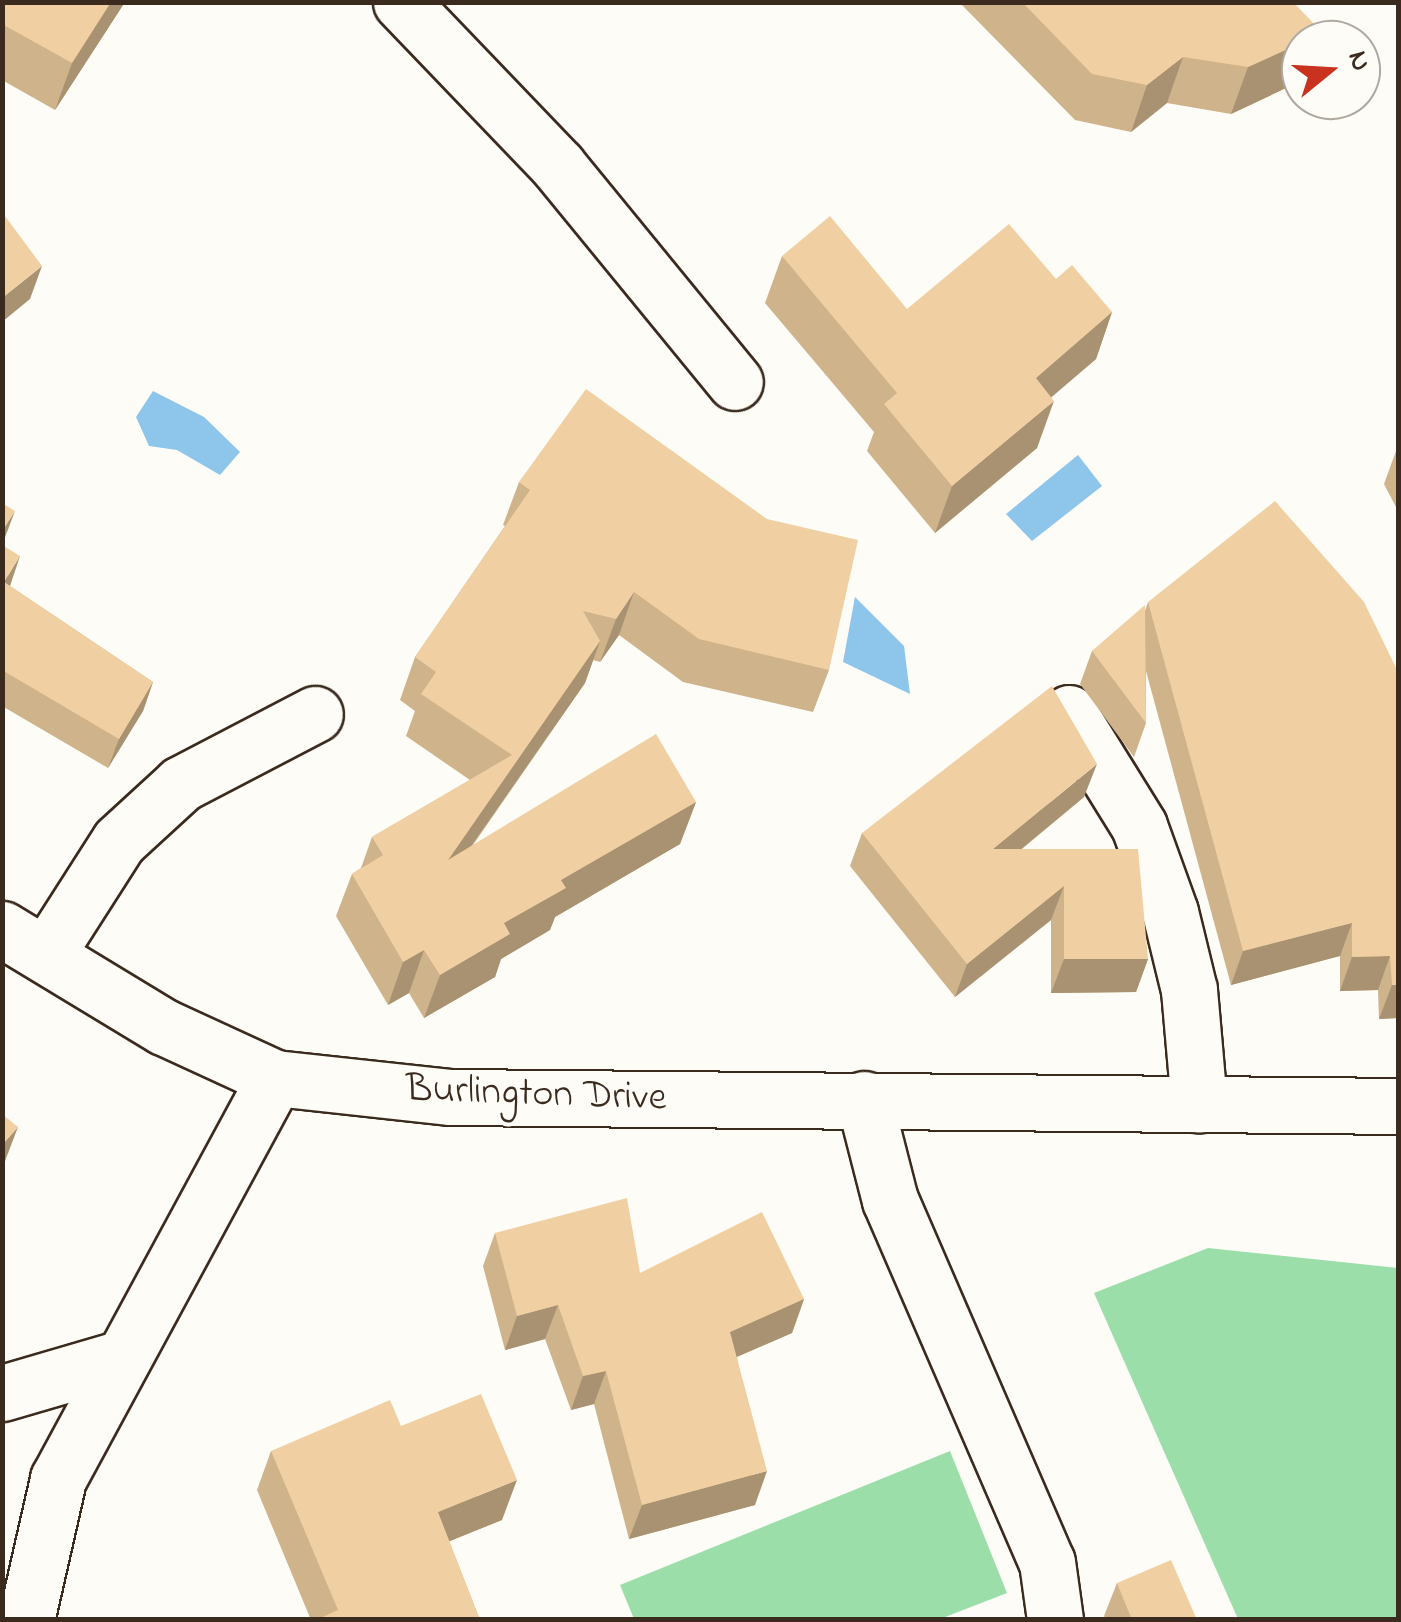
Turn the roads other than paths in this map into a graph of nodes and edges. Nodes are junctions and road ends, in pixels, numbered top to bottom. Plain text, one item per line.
1 (401, 2) edge
2 (734, 382) dead end
3 (1069, 713) edge
4 (314, 714) dead end
5 (24, 942) edge
6 (275, 1078) junction
7 (864, 1098) junction
8 (1199, 1104) junction
9 (1398, 1106) edge
10 (118, 1358) junction
11 (2, 1392) edge
12 (26, 1620) edge
13 (1055, 1620) edge

1 - 2 street
3 - 8 street
4 - 5 street
5 - 6 street, Burlington Drive
6 - 7 street, Burlington Drive
6 - 10 street
7 - 8 street, Burlington Drive
7 - 13 street
8 - 9 street, Burlington Drive
10 - 11 street
10 - 12 street

